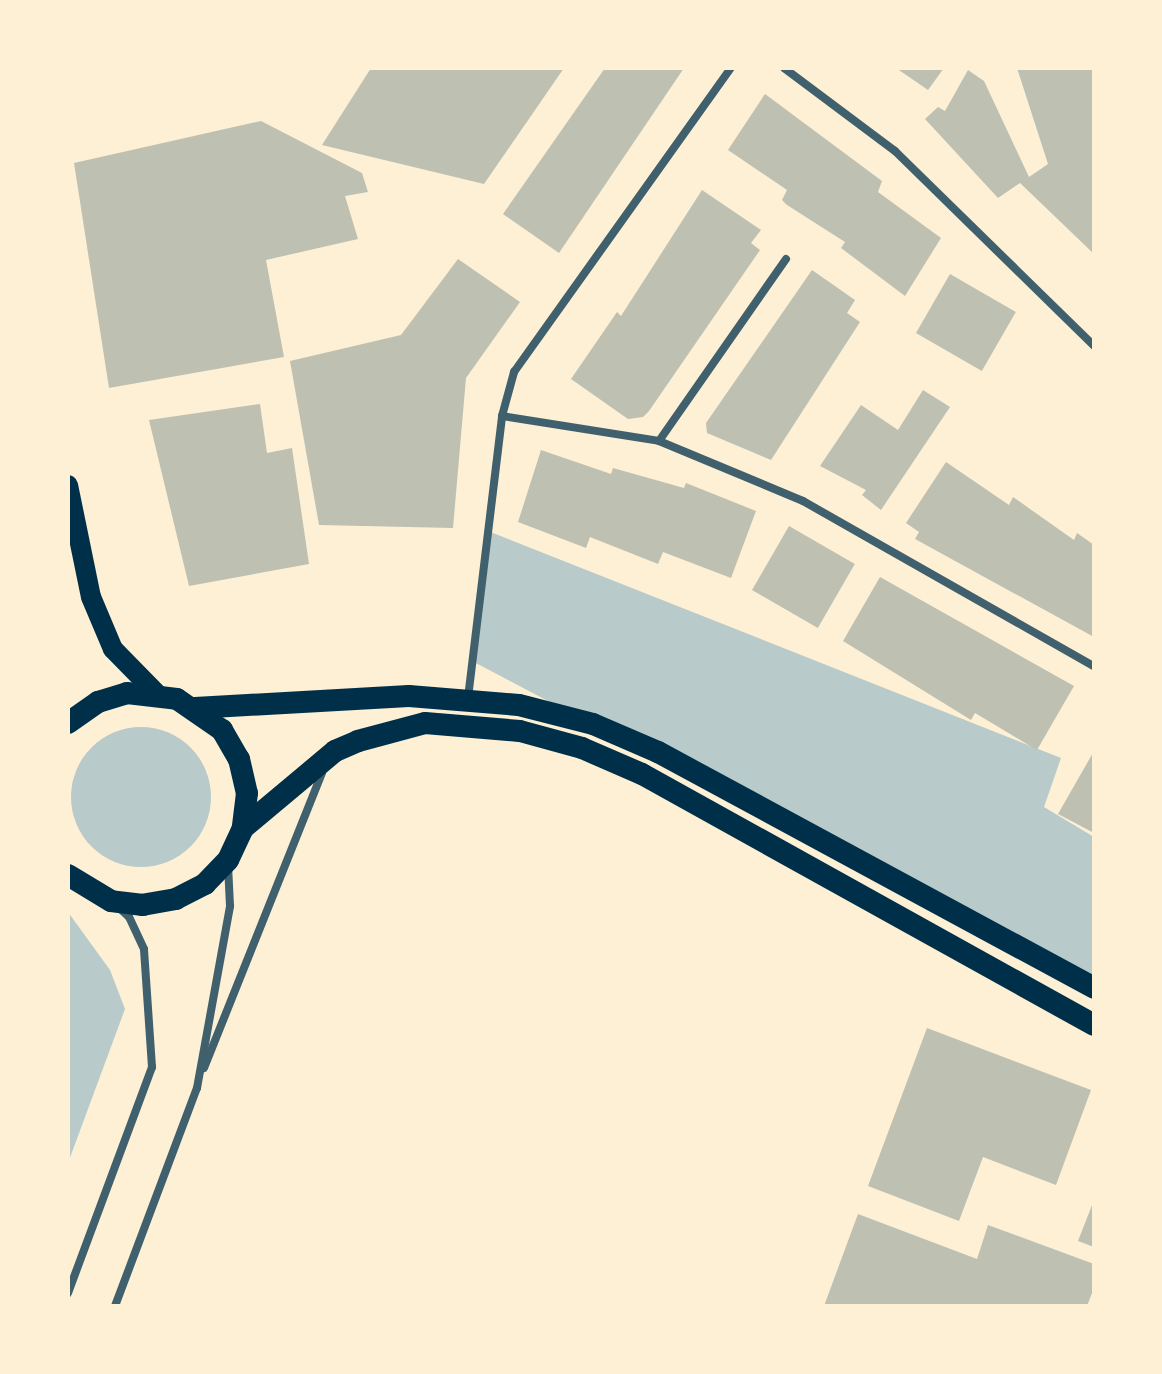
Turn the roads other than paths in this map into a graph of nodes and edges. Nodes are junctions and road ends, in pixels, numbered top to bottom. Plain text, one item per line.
1 (731, 68) edge
2 (784, 68) edge
3 (786, 259) dead end
4 (1094, 346) edge
5 (502, 416) junction
6 (659, 441) junction
7 (68, 485) edge
8 (1094, 666) edge
9 (157, 694) junction
10 (468, 699) junction
11 (195, 708) junction
12 (68, 723) edge
13 (335, 751) junction
14 (243, 828) junction
15 (228, 860) junction
16 (68, 875) edge
17 (111, 901) junction
18 (1094, 988) edge
19 (1094, 1025) edge
20 (197, 1088) junction
21 (68, 1293) edge
22 (115, 1306) edge

1 - 5 street
2 - 4 street
3 - 6 street
5 - 6 street
5 - 10 street
6 - 8 street
7 - 9 main road
9 - 11 highway
9 - 12 highway
10 - 11 highway
10 - 18 highway
11 - 14 highway
13 - 14 highway
13 - 19 highway
13 - 20 street
14 - 15 highway
15 - 17 highway
15 - 20 street
16 - 17 highway
17 - 21 street
20 - 22 street

